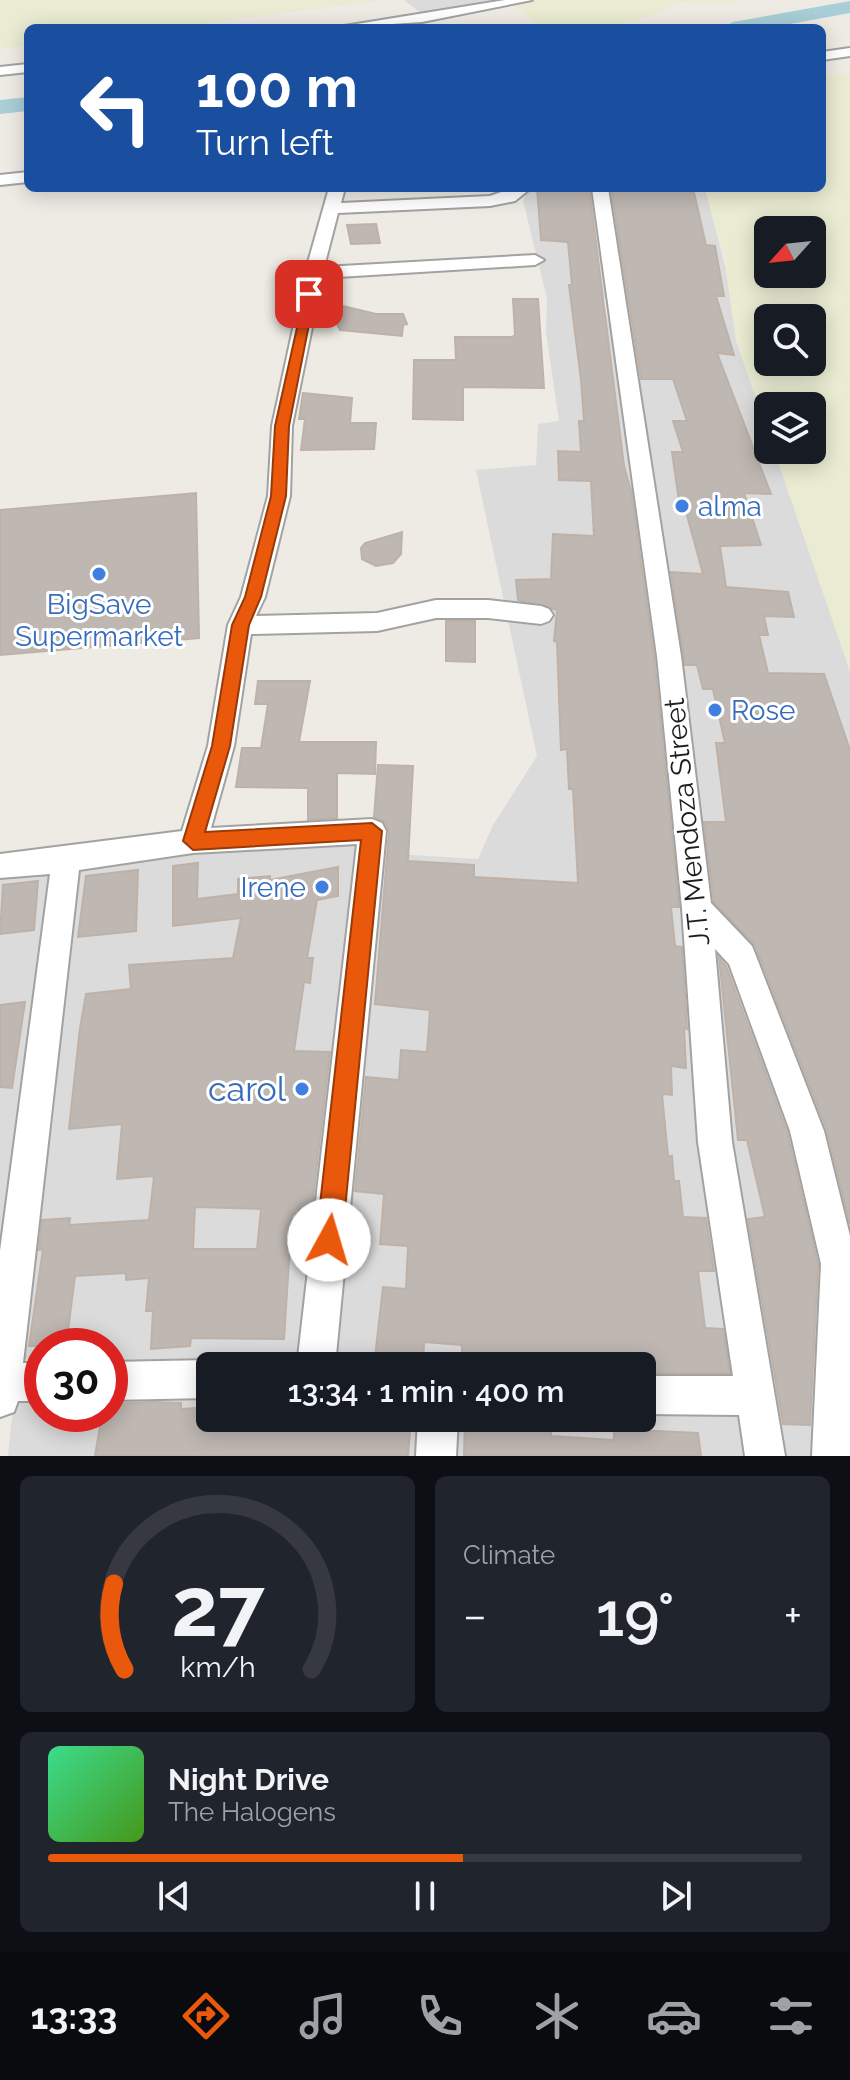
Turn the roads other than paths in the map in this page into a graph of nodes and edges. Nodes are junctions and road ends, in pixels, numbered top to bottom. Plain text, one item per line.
1 (526, 0) edge
2 (372, 24) edge
3 (850, 52) edge
4 (826, 55) edge
5 (24, 68) edge
6 (0, 71) edge
7 (24, 177) edge
8 (0, 180) edge
9 (517, 192) edge
10 (601, 192) edge
11 (334, 198) edge
12 (535, 260) dead end
13 (314, 273) junction
14 (541, 615) dead end
15 (240, 625) junction
16 (193, 841) junction
17 (66, 860) junction
18 (0, 866) edge
19 (697, 908) junction
20 (317, 1352) edge
21 (196, 1379) edge
22 (128, 1381) edge
23 (24, 1384) edge
24 (1, 1387) edge
25 (656, 1395) edge
26 (753, 1396) junction
27 (437, 1432) edge
28 (436, 1456) edge
29 (765, 1456) edge
30 (832, 1456) edge

1 - 2 street
3 - 4 street
5 - 6 street
7 - 8 street
9 - 11 street
10 - 19 street, J.T. Mendoza Street
11 - 13 street
12 - 13 street
13 - 15 street
14 - 15 street
15 - 16 street
16 - 17 street
16 - 20 street
17 - 18 street
17 - 24 street
19 - 26 street, J.T. Mendoza Street
19 - 30 street
21 - 22 street
23 - 24 street
25 - 26 street
26 - 29 street, J.T. Mendoza Street
27 - 28 street

